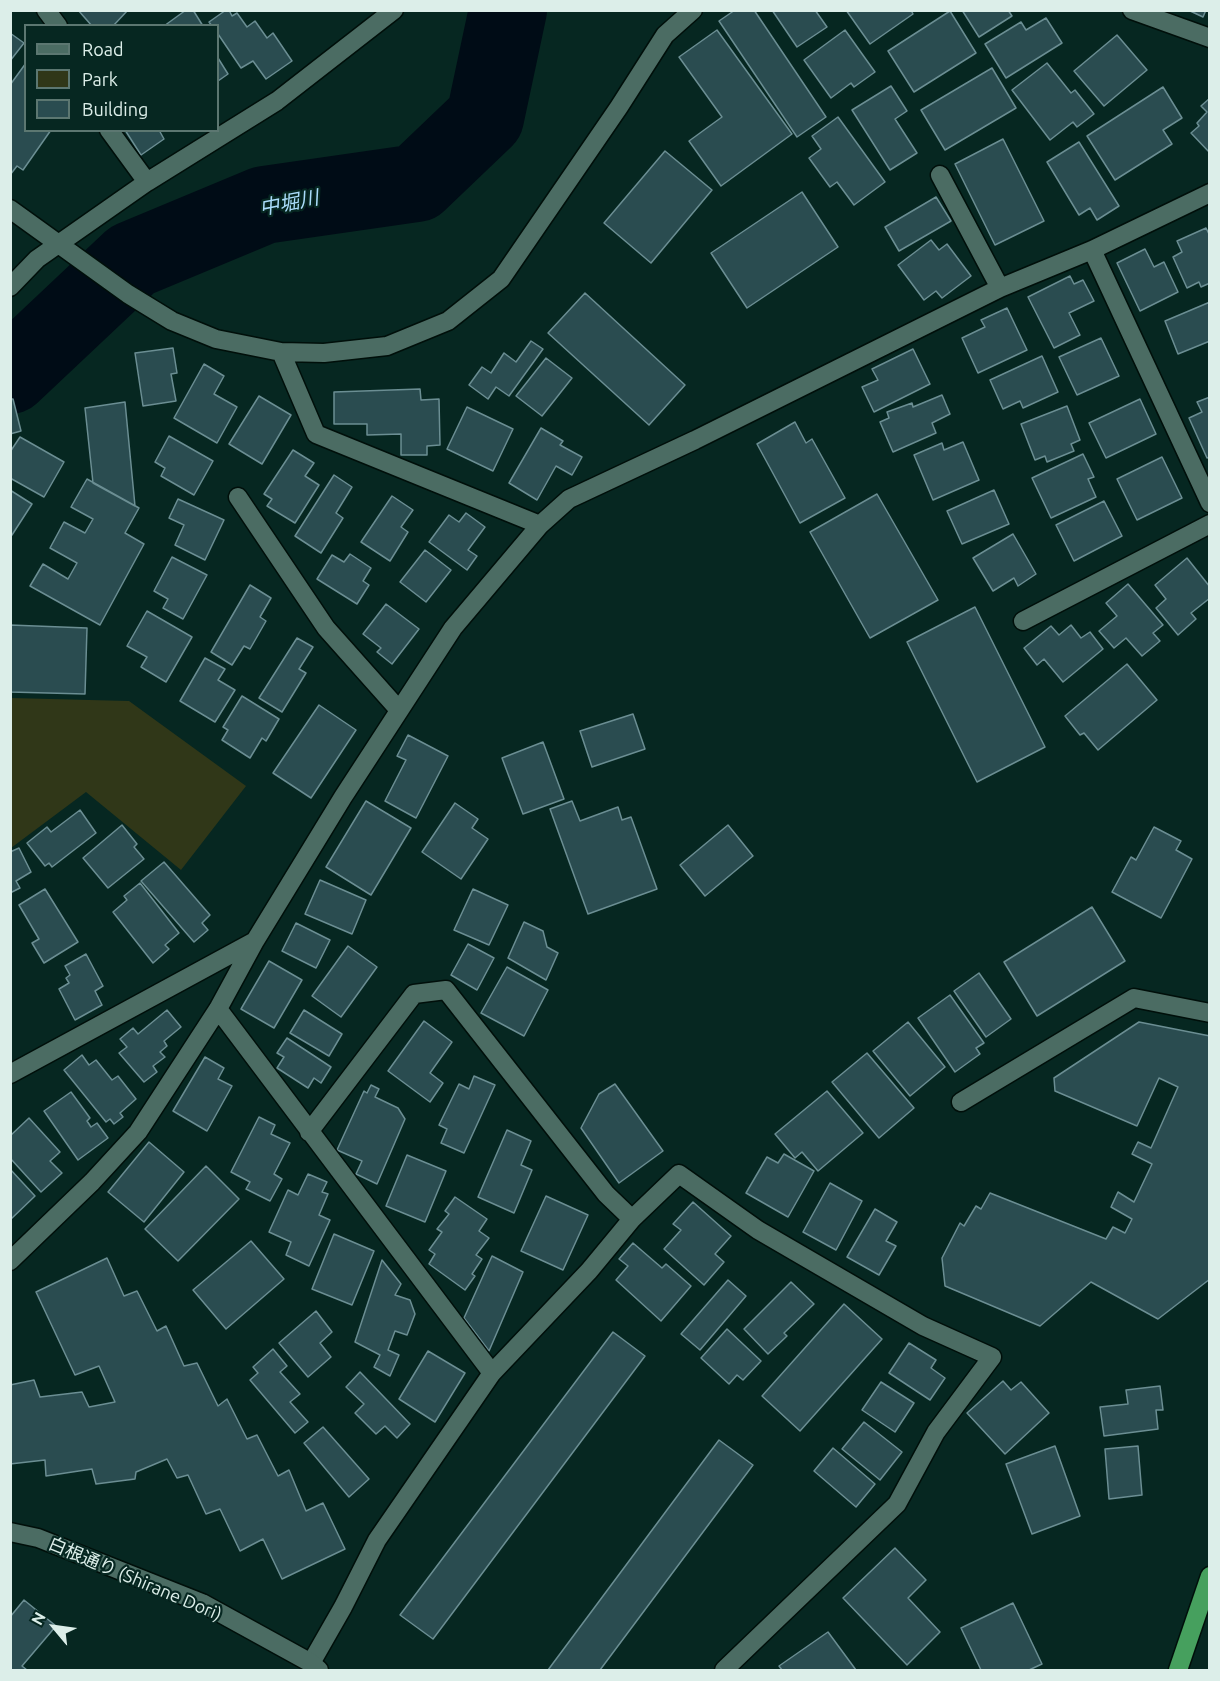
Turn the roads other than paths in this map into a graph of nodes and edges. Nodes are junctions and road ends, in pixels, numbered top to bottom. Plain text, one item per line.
1 (45, 10) edge
2 (394, 10) edge
3 (693, 10) edge
4 (1132, 10) edge
5 (56, 24) edge
6 (1209, 38) edge
7 (110, 132) edge
8 (940, 175) dead end
9 (147, 182) junction
10 (1209, 193) edge
11 (10, 208) edge
12 (60, 244) junction
13 (1092, 250) junction
14 (10, 287) edge
15 (1000, 288) junction
16 (281, 352) junction
17 (238, 497) dead end
18 (1209, 503) edge
19 (1209, 524) edge
20 (540, 525) junction
21 (1023, 621) dead end
22 (399, 710) junction
23 (255, 941) junction
24 (218, 1009) junction
25 (1209, 1013) edge
26 (10, 1074) edge
27 (961, 1102) dead end
28 (309, 1132) junction
29 (632, 1219) junction
30 (10, 1261) edge
31 (492, 1373) junction
32 (10, 1532) edge
33 (1209, 1576) edge
34 (315, 1667) edge
35 (724, 1671) edge
36 (1178, 1671) edge

1 - 5 street
2 - 9 street
3 - 16 street
4 - 6 street
7 - 9 street
8 - 15 street
9 - 12 street
10 - 13 street
11 - 12 street
12 - 14 street
12 - 16 street
13 - 15 street
13 - 18 street
15 - 20 street
16 - 20 street
17 - 22 street
19 - 21 street
20 - 22 street
22 - 23 street
23 - 24 street
23 - 26 street
24 - 28 street
24 - 30 street
25 - 27 street
28 - 29 street
28 - 31 street
29 - 31 street
29 - 35 street
31 - 34 street
32 - 34 street, 白根通り (Shirane Dori)
33 - 36 highway

